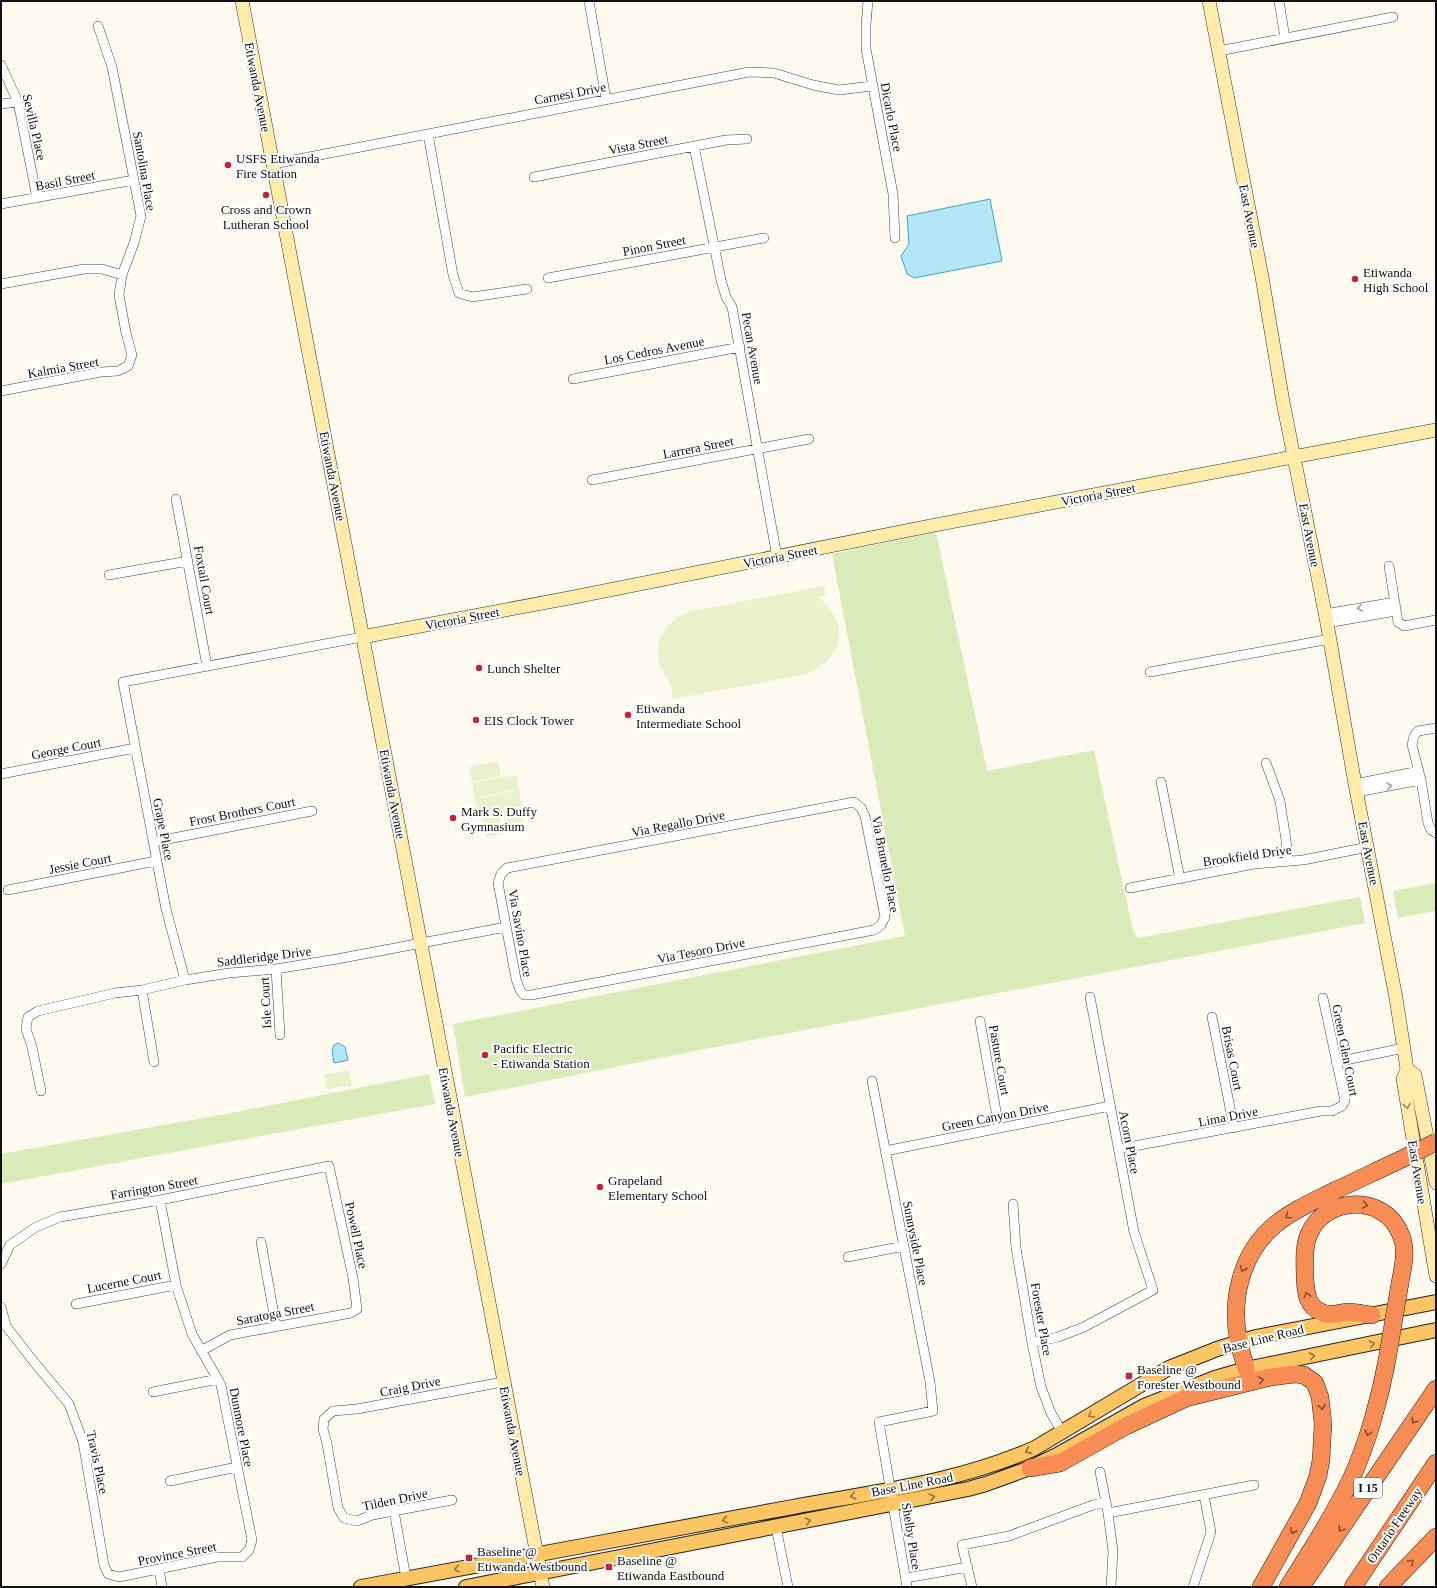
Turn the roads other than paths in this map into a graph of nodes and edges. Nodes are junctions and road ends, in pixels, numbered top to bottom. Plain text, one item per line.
1 (242, 1) edge
2 (589, 1) edge
3 (868, 1) edge
4 (1209, 1) edge
5 (1279, 1) edge
6 (1393, 17) dead end
7 (98, 26) dead end
8 (1285, 38) junction
9 (1219, 51) junction
10 (1, 65) edge
11 (872, 86) junction
12 (606, 100) junction
13 (18, 102) junction
14 (1, 104) edge
15 (428, 134) junction
16 (747, 139) dead end
17 (694, 146) junction
18 (273, 164) junction
19 (534, 177) dead end
20 (134, 180) junction
21 (37, 198) junction
22 (1, 204) edge
23 (764, 238) dead end
24 (895, 238) dead end
25 (714, 247) junction
26 (122, 275) junction
27 (548, 278) dead end
28 (1, 284) edge
29 (527, 289) dead end
30 (740, 347) junction
31 (128, 366) joint
32 (574, 379) dead end
33 (1, 391) edge
34 (1436, 430) edge
35 (808, 439) dead end
36 (757, 449) junction
37 (1294, 457) junction
38 (592, 480) dead end
39 (176, 499) dead end
40 (777, 557) junction
41 (188, 560) junction
42 (1389, 566) dead end
43 (109, 575) dead end
44 (1395, 606) junction
45 (1326, 619) junction
46 (1436, 620) edge
47 (362, 637) junction
48 (1330, 639) junction
49 (207, 666) junction
50 (1150, 672) dead end
51 (123, 682) joint
52 (1436, 728) edge
53 (135, 748) junction
54 (1266, 763) dead end
55 (1, 774) edge
56 (1420, 776) junction
57 (1161, 782) dead end
58 (1356, 788) junction
59 (861, 808) joint
60 (312, 811) dead end
61 (1434, 831) edge
62 (153, 842) junction
63 (1368, 847) junction
64 (156, 860) junction
65 (1288, 861) junction
66 (501, 874) joint
67 (1180, 879) junction
68 (1130, 888) dead end
69 (8, 890) dead end
70 (881, 925) joint
71 (506, 927) junction
72 (421, 943) junction
73 (276, 969) junction
74 (185, 980) junction
75 (142, 990) junction
76 (524, 995) joint
77 (1090, 997) dead end
78 (1323, 998) dead end
79 (1212, 1017) dead end
80 (980, 1021) dead end
81 (280, 1035) dead end
82 (1404, 1048) junction
83 (154, 1062) dead end
84 (1336, 1062) junction
85 (1407, 1069) junction
86 (872, 1081) dead end
87 (41, 1091) dead end
88 (1110, 1106) junction
89 (1342, 1106) joint
90 (999, 1128) junction
91 (1234, 1128) junction
92 (1436, 1142) edge
93 (1118, 1149) junction
94 (885, 1151) junction
95 (329, 1166) joint
96 (1436, 1183) edge
97 (160, 1200) junction
98 (1013, 1204) dead end
99 (261, 1242) dead end
100 (904, 1246) junction
101 (848, 1257) dead end
102 (1, 1264) edge
103 (1436, 1276) edge
104 (176, 1285) junction
105 (1436, 1302) edge
106 (76, 1304) dead end
107 (1, 1306) edge
108 (357, 1309) joint
109 (1372, 1315) junction
110 (276, 1326) junction
111 (1436, 1330) edge
112 (1239, 1342) junction
113 (1032, 1343) junction
114 (201, 1351) junction
115 (1246, 1369) junction
116 (218, 1379) junction
117 (503, 1382) junction
118 (1436, 1389) edge
119 (153, 1392) dead end
120 (1062, 1432) junction
121 (1436, 1463) edge
122 (237, 1467) junction
123 (1030, 1468) junction
124 (1100, 1472) dead end
125 (170, 1481) dead end
126 (1254, 1485) dead end
127 (891, 1489) junction
128 (1204, 1495) junction
129 (452, 1500) dead end
130 (1106, 1502) junction
131 (894, 1504) junction
132 (394, 1511) junction
133 (1108, 1513) junction
134 (344, 1518) joint
135 (776, 1527) junction
136 (1436, 1537) edge
137 (249, 1550) joint
138 (537, 1555) junction
139 (968, 1567) junction
140 (159, 1569) junction
141 (108, 1574) joint
142 (406, 1578) junction
143 (542, 1580) edge
144 (907, 1583) edge
145 (162, 1587) edge
146 (361, 1587) edge
147 (466, 1587) edge
148 (788, 1587) edge
149 (972, 1587) edge
150 (1111, 1587) edge
151 (1193, 1587) edge
152 (1261, 1587) edge
153 (1288, 1587) edge
154 (1301, 1587) edge
155 (1353, 1587) edge
156 (1388, 1587) edge

1 - 18 street, Etiwanda Avenue
2 - 12 street
3 - 11 street, Dicarlo Place
4 - 9 street, East Avenue
5 - 8 street
6 - 8 street
7 - 20 street, Santolina Place
8 - 9 street
9 - 37 street, East Avenue
10 - 13 street, Sevilla Place
11 - 12 street, Carnesi Drive
11 - 24 street, Dicarlo Place
12 - 15 street, Carnesi Drive
13 - 14 street
13 - 21 street, Sevilla Place
15 - 18 street, Carnesi Drive
15 - 29 street
16 - 17 street, Vista Street
17 - 19 street, Vista Street
17 - 25 street, Pecan Avenue
18 - 47 street, Etiwanda Avenue
20 - 21 street, Basil Street
20 - 26 street, Santolina Place
21 - 22 street, Basil Street
23 - 25 street, Pinon Street
25 - 27 street, Pinon Street
25 - 30 street, Pecan Avenue
26 - 28 street
26 - 31 street, Santolina Place
30 - 32 street, Los Cedros Avenue
30 - 36 street, Pecan Avenue
31 - 33 street, Kalmia Street
34 - 37 street, Victoria Street
35 - 36 street, Larrera Street
36 - 38 street, Larrera Street
36 - 40 street, Pecan Avenue
37 - 40 street, Victoria Street
37 - 45 street, East Avenue
39 - 41 street, Foxtail Court
40 - 47 street, Victoria Street
41 - 43 street
41 - 49 street, Foxtail Court
42 - 44 street
44 - 45 street
44 - 46 street
45 - 48 street, East Avenue
47 - 49 street, Victoria Street
47 - 72 street, Etiwanda Avenue
48 - 50 street
48 - 58 street, East Avenue
49 - 51 street, Victoria Street
51 - 53 street, Grape Place
52 - 56 street
53 - 55 street, George Court
53 - 62 street, Grape Place
54 - 65 street
56 - 58 street
56 - 61 street
57 - 67 street
58 - 63 street, East Avenue
59 - 66 street, Via Regallo Drive
59 - 70 street, Via Brunello Place
60 - 62 street, Frost Brothers Court
62 - 64 street, Grape Place
63 - 65 street, Brookfield Drive
63 - 82 street, East Avenue
64 - 69 street, Jessie Court
64 - 74 street, Grape Place
65 - 67 street, Brookfield Drive
66 - 71 street, Via Savino Place
67 - 68 street, Brookfield Drive
70 - 76 street, Via Tesoro Drive
71 - 72 street, Saddleridge Drive
71 - 76 street, Via Savino Place
72 - 73 street, Saddleridge Drive
72 - 117 street, Etiwanda Avenue
73 - 74 street, Saddleridge Drive
73 - 81 street, Isle Court
74 - 75 street, Saddleridge Drive
75 - 83 street
75 - 87 street, Saddleridge Drive
77 - 88 street, Acorn Place
78 - 84 street, Green Glen Court
79 - 91 street, Brisas Court
80 - 90 street, Pasture Court
82 - 84 street
82 - 85 street, East Avenue
84 - 89 street, Green Glen Court
85 - 96 street, East Avenue
85 -> 103 street, East Avenue
86 - 94 street, Sunnyside Place
88 - 90 street, Green Canyon Drive
88 - 93 street, Acorn Place
89 - 91 street, Lima Drive
90 - 94 street, Green Canyon Drive
91 - 93 street, Lima Drive
92 -> 112 highway, bridge
93 - 113 street, Acorn Place
94 - 100 street, Sunnyside Place
95 - 97 street, Farrington Street
95 - 108 street, Powell Place
97 - 102 street, Farrington Street
97 - 104 street, Dunmore Place
98 - 113 street, Forester Place
99 - 110 street
100 - 101 street
100 - 127 street, Sunnyside Place
104 - 106 street, Lucerne Court
104 - 114 street, Dunmore Place
105 - 109 main road, Base Line Road
107 - 141 street, Travis Place
108 - 110 street, Saratoga Street
109 - 112 main road, Base Line Road
109 -> 153 highway, bridge
110 - 114 street, Saratoga Street
115 -> 111 main road, Base Line Road
112 - 115 highway
112 -> 120 main road, Base Line Road
113 - 120 street, Forester Place
114 - 116 street, Dunmore Place
115 - 123 main road, Base Line Road
116 - 119 street
116 - 122 street, Dunmore Place
117 - 134 street, Craig Drive
117 - 138 street, Etiwanda Avenue
118 -> 154 highway, I 15
120 -> 127 main road, Base Line Road
121 - 155 highway, Ontario Freeway
122 - 125 street
122 - 137 street, Dunmore Place
131 -> 123 main road, Base Line Road
123 -> 152 highway
124 - 130 street
126 - 128 street
127 - 131 street, Shelby Place
127 -> 138 main road, Base Line Road
128 - 133 street
128 - 151 street
129 - 132 street, Tilden Drive
130 - 133 street
130 - 139 street
135 -> 131 main road, Base Line Road
131 - 144 street, Shelby Place
132 - 134 street, Tilden Drive
132 - 142 street
133 - 150 street
135 - 143 main road, Base Line Road
135 - 148 street
156 -> 136 highway
137 - 140 street, Province Street
138 -> 142 main road, Base Line Road
138 - 143 street, Etiwanda Avenue
139 - 144 street
139 - 149 street
140 - 141 street, Province Street
140 - 145 street
142 - 146 main road, Base Line Road
143 - 147 main road, Base Line Road

